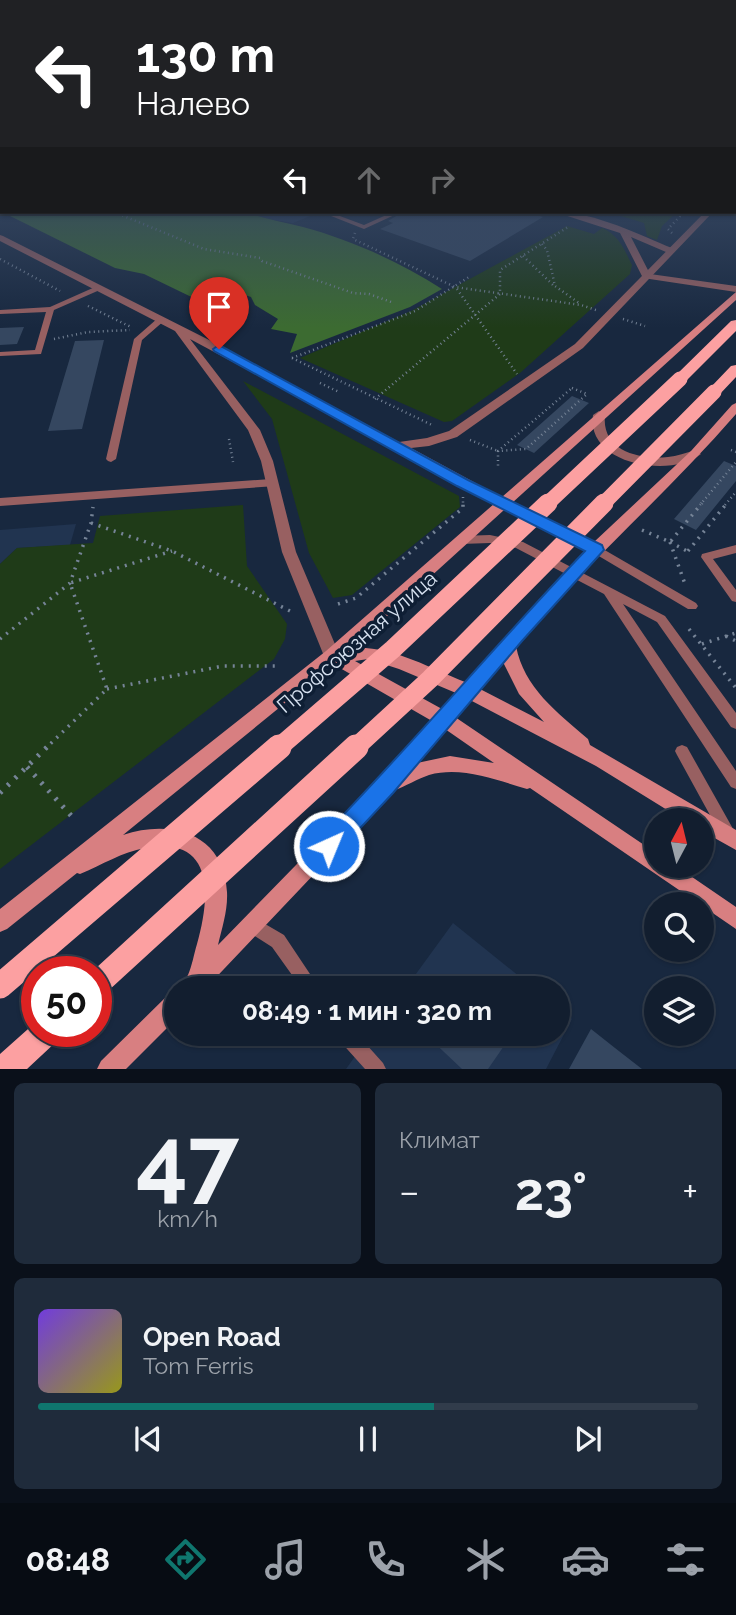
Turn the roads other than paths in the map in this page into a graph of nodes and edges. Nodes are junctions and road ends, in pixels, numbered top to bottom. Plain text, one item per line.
1 (618, 229) edge
2 (691, 229) edge
3 (624, 231) junction
4 (0, 238) edge
5 (669, 250) junction
6 (646, 276) junction
7 (99, 289) junction
8 (736, 289) edge
9 (736, 295) edge
10 (51, 309) junction
11 (0, 312) edge
12 (161, 320) junction
13 (736, 324) edge
14 (177, 328) junction
15 (0, 354) edge
16 (736, 369) edge
17 (736, 407) edge
18 (599, 415) junction
19 (397, 446) junction
20 (695, 454) junction
21 (111, 459) dead end
22 (271, 482) junction
23 (0, 502) edge
24 (502, 503) junction
25 (461, 540) junction
26 (736, 549) edge
27 (596, 550) junction
28 (574, 574) junction
29 (608, 591) junction
30 (736, 598) edge
31 (692, 606) road end
32 (508, 646) junction
33 (332, 656) junction
34 (468, 691) junction
35 (444, 719) junction
36 (736, 723) edge
37 (682, 751) dead end
38 (602, 760) junction
39 (539, 783) junction
40 (736, 783) edge
41 (386, 786) junction
42 (733, 839) edge
43 (644, 855) edge
44 (57, 874) junction
45 (677, 878) edge
46 (736, 919) edge
47 (0, 922) edge
48 (253, 925) junction
49 (112, 970) edge
50 (196, 976) edge
51 (203, 976) edge
52 (303, 976) edge
53 (0, 986) edge
54 (164, 1015) edge
55 (356, 1046) edge
56 (29, 1047) edge
57 (5, 1069) edge
58 (109, 1069) edge
59 (377, 1069) edge

1 - 3 street
2 - 5 street
3 - 5 street
3 - 6 street
4 - 7 street
5 - 6 street
6 - 8 street
6 - 19 street
7 - 10 lane
7 - 12 street
9 - 18 main road, Профсоюзная улица
10 - 11 lane
10 - 15 lane
12 - 14 street
12 - 21 lane
13 - 53 main road, Профсоюзная улица, bridge
14 - 19 street
14 - 22 street
16 - 49 main road, bridge
17 - 20 main road
18 - 20 street
18 - 24 main road, Профсоюзная улица
19 - 24 street
20 - 27 main road
22 - 23 street
22 - 33 street
24 - 25 main road, Профсоюзная улица
24 - 27 main road
25 - 28 lane
25 - 33 main road, Профсоюзная улица
26 - 30 lane
27 - 28 main road
27 - 31 lane
28 - 29 lane
28 - 32 main road
29 - 36 lane
29 - 40 lane
32 - 34 main road
32 - 38 main road
33 - 34 main road
33 - 35 main road
33 - 44 main road, Профсоюзная улица
34 - 35 main road
34 - 38 main road
35 - 39 main road
35 - 41 main road
37 - 42 lane
38 - 42 main road
39 - 41 main road
39 - 43 main road
41 - 48 main road
44 - 47 main road, Профсоюзная улица
44 - 50 main road
45 - 46 main road
48 - 51 main road
48 - 52 lane
54 - 58 main road
55 - 59 lane
56 - 57 main road

